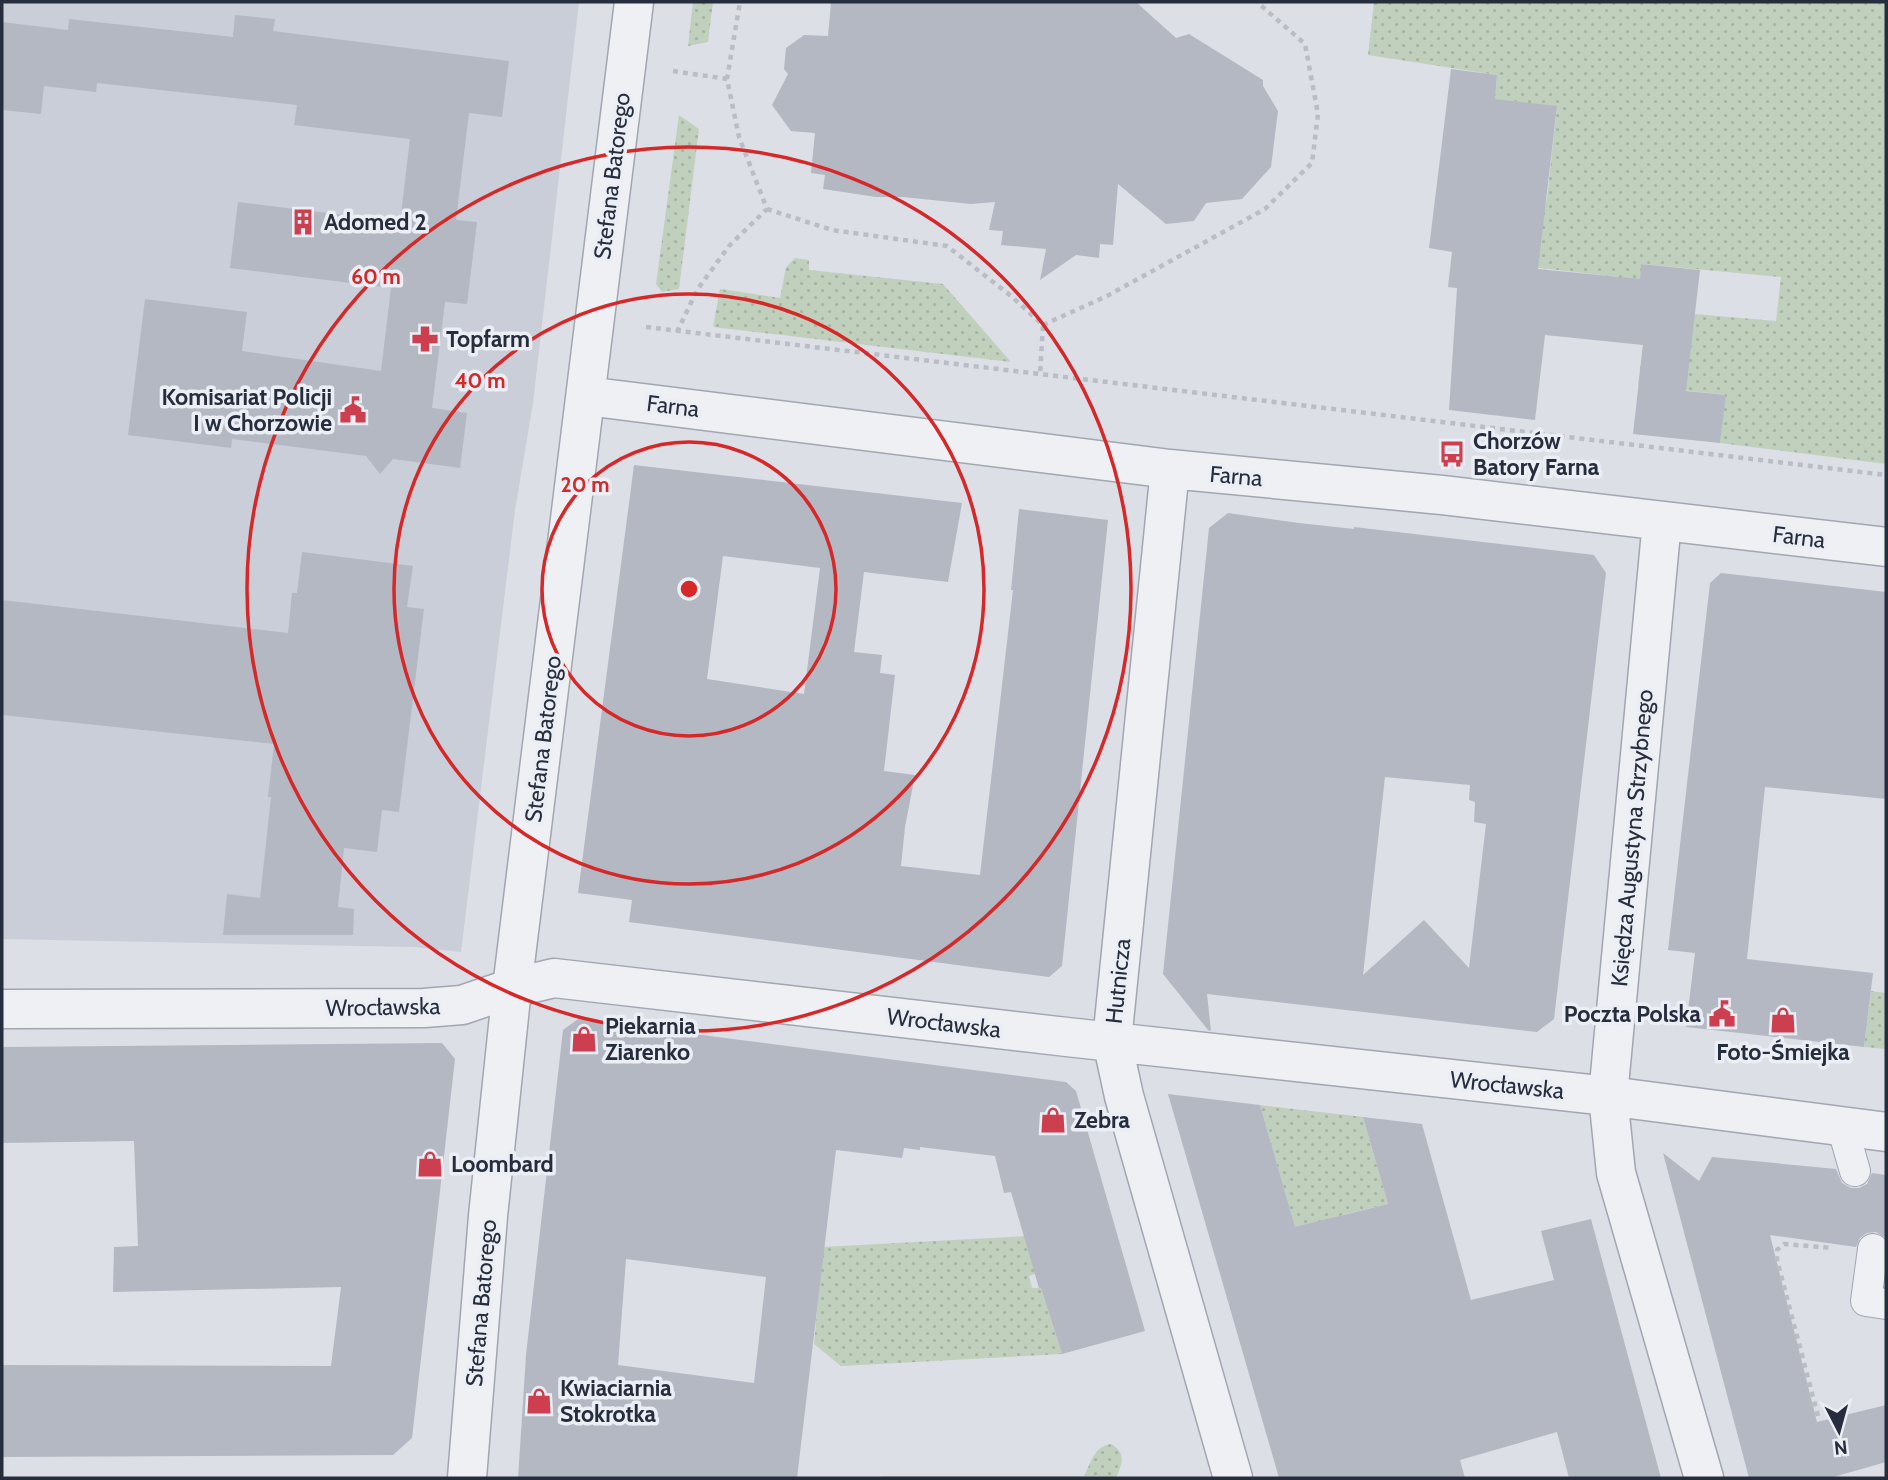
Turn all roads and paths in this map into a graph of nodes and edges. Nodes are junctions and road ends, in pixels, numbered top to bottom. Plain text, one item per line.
1 (634, 2) edge
2 (740, 2) edge
3 (1257, 2) edge
4 (673, 71) dead end
5 (727, 79) junction
6 (767, 209) junction
7 (1043, 325) junction
8 (646, 327) dead end
9 (677, 332) junction
10 (1040, 375) junction
11 (586, 396) junction
12 (1170, 469) junction
13 (1886, 475) edge
14 (1662, 521) junction
15 (1886, 547) edge
16 (512, 988) junction
17 (2, 1009) edge
18 (1112, 1041) junction
19 (1608, 1096) junction
20 (1842, 1126) junction
21 (1886, 1132) edge
22 (1855, 1171) dead end
23 (1873, 1252) joint
24 (1886, 1304) edge
25 (1818, 1416) dead end
26 (467, 1478) edge
27 (1233, 1478) edge
28 (1704, 1478) edge

1 - 11 street, Stefana Batorego
2 - 5 path
3 - 7 path
4 - 5 path
5 - 6 path
6 - 7 path
6 - 9 path
7 - 10 path
8 - 9 path
9 - 10 path
10 - 13 path
11 - 12 street, Farna
11 - 16 street, Stefana Batorego
12 - 14 street, Farna
12 - 18 street, Hutnicza
14 - 15 street, Farna
14 - 19 street, Księdza Augustyna Strzybnego
16 - 17 street, Wrocławska
16 - 18 street, Wrocławska
16 - 26 street, Stefana Batorego
18 - 19 street, Wrocławska
18 - 27 street, Hutnicza
19 - 20 street, Wrocławska
19 - 28 street, Księdza Augustyna Strzybnego
20 - 21 street, Wrocławska
20 - 22 lane
23 - 24 lane
23 - 25 path

